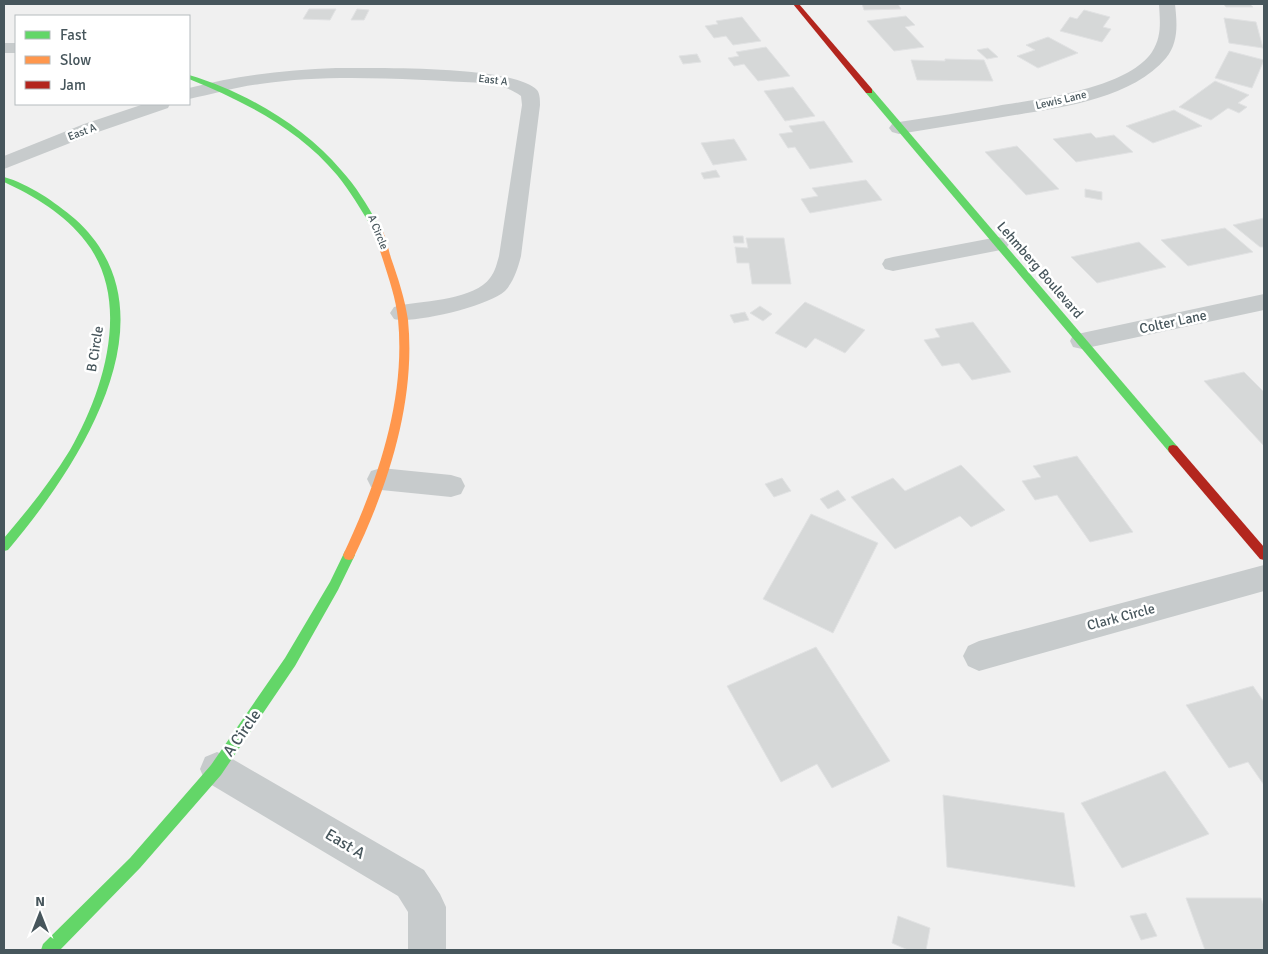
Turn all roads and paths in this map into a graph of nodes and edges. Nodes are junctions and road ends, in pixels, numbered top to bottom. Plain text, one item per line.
1 (796, 4) edge
2 (1167, 4) edge
3 (190, 77) edge
4 (215, 86) junction
5 (190, 94) edge
6 (158, 105) edge
7 (899, 128) junction
8 (4, 163) edge
9 (4, 179) edge
10 (998, 244) junction
11 (893, 264) dead end
12 (1264, 302) edge
13 (402, 313) junction
14 (1082, 341) junction
15 (381, 479) junction
16 (451, 486) dead end
17 (4, 546) edge
18 (1264, 555) edge
19 (1264, 578) edge
20 (979, 656) dead end
21 (216, 769) junction
22 (49, 950) edge
23 (427, 950) edge

1 - 7 street, Lehmberg Boulevard
2 - 7 street, Lewis Lane
3 - 4 street, A Circle
4 - 5 street, East A
4 - 13 street, A Circle
4 - 13 street, East A
6 - 8 street, East A
7 - 10 street, Lehmberg Boulevard
9 - 17 street, B Circle
10 - 11 street
10 - 14 street, Lehmberg Boulevard
12 - 14 street, Colter Lane
13 - 15 street, A Circle
14 - 18 street, Lehmberg Boulevard
15 - 16 street
15 - 21 street, A Circle
19 - 20 street, Clark Circle
21 - 22 street, A Circle
21 - 23 street, East A

